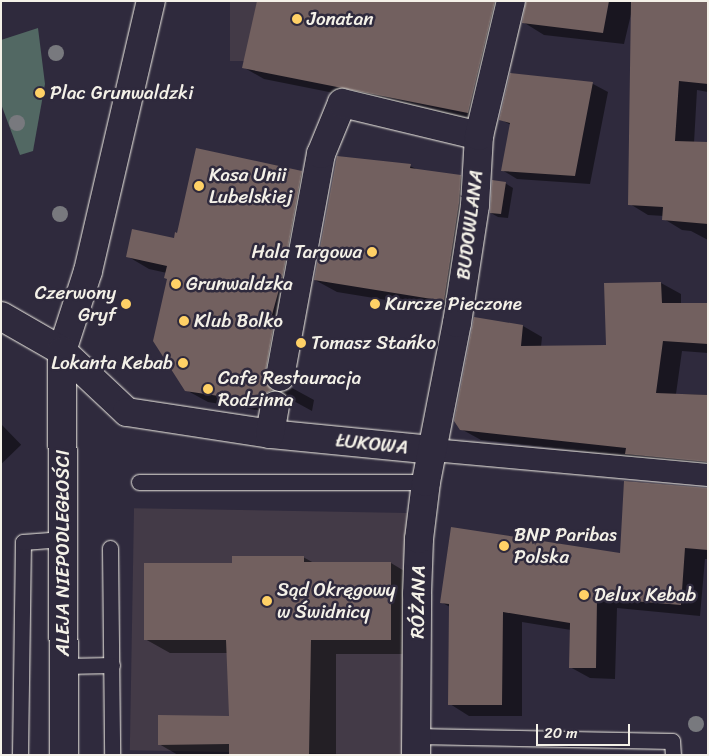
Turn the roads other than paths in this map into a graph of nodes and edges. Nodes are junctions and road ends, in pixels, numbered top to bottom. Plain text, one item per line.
1 (151, 1) edge
2 (511, 1) edge
3 (479, 136) junction
4 (1, 316) edge
5 (62, 351) junction
6 (280, 377) dead end
7 (275, 405) dead end
8 (270, 434) junction
9 (433, 450) junction
10 (708, 475) edge
11 (139, 482) dead end
12 (426, 482) junction
13 (62, 539) junction
14 (110, 548) dead end
15 (64, 666) junction
16 (112, 673) junction
17 (416, 745) edge
18 (20, 755) edge
19 (64, 755) edge
20 (112, 755) edge
21 (673, 755) edge

1 - 5 street
2 - 3 street, BUDOWLANA
3 - 6 street
3 - 9 street, BUDOWLANA
4 - 5 street
5 - 8 street, ŁUKOWA
5 - 13 street, ALEJA NIEPODLEGŁOŚCI
7 - 8 street
8 - 9 street, ŁUKOWA
9 - 10 street, ŁUKOWA
9 - 12 street, RÓŻANA
11 - 12 lane
12 - 17 street, RÓŻANA
13 - 15 street, ALEJA NIEPODLEGŁOŚCI
13 - 18 lane
14 - 16 lane
15 - 16 lane
15 - 19 street, ALEJA NIEPODLEGŁOŚCI
16 - 20 lane
17 - 21 lane

